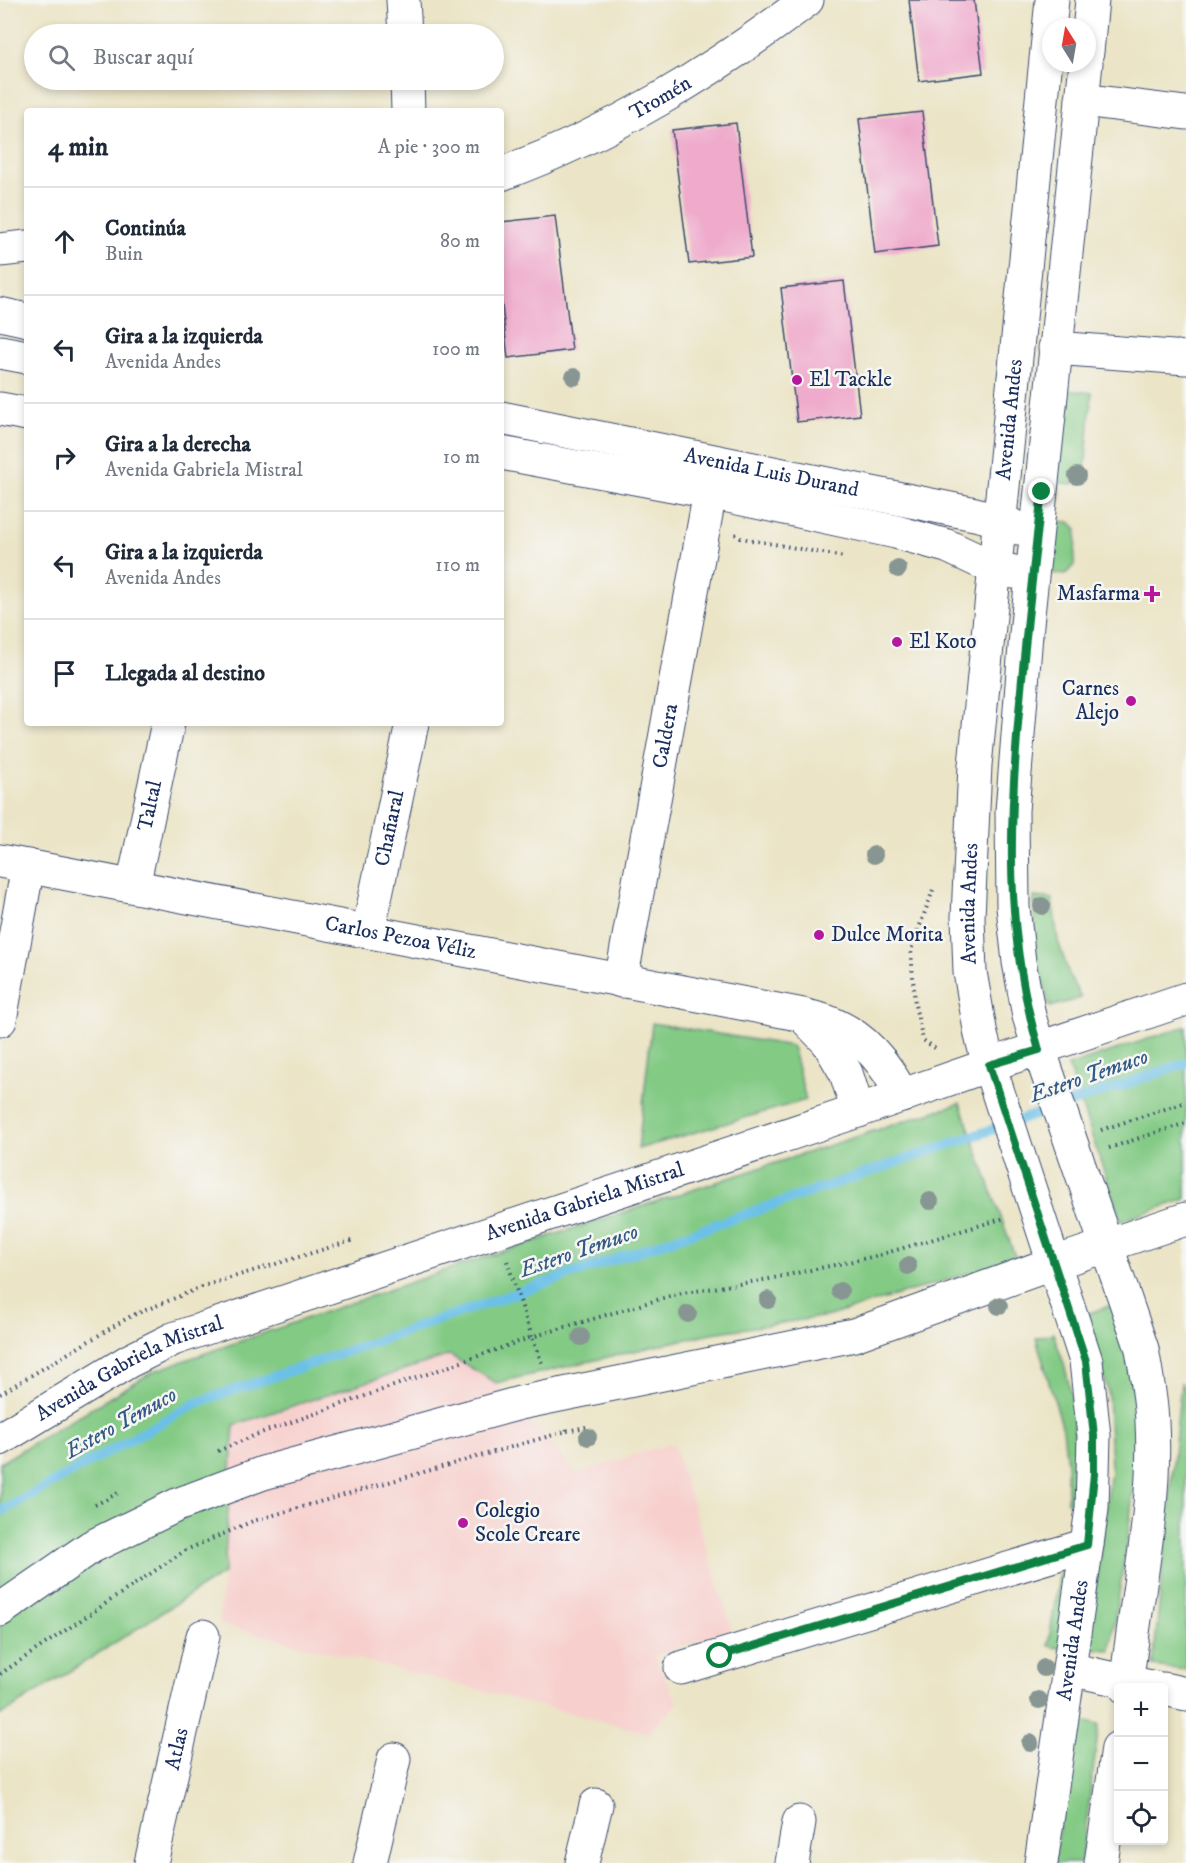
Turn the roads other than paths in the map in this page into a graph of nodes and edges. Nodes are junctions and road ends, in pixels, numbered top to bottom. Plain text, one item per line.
1 (404, 0) edge
2 (807, 0) edge
3 (1052, 0) edge
4 (1092, 0) edge
5 (1090, 18) edge
6 (405, 24) edge
7 (1085, 72) edge
8 (407, 90) edge
9 (1082, 100) junction
10 (408, 108) edge
11 (1186, 113) edge
12 (504, 173) edge
13 (0, 314) edge
14 (24, 319) edge
15 (1055, 348) junction
16 (0, 352) edge
17 (24, 356) edge
18 (1186, 358) edge
19 (0, 409) edge
20 (24, 413) edge
21 (504, 419) edge
22 (504, 454) edge
23 (710, 492) junction
24 (999, 520) junction
25 (1035, 557) junction
26 (994, 568) junction
27 (167, 726) edge
28 (411, 726) edge
29 (14, 863) edge
30 (133, 886) junction
31 (368, 932) junction
32 (621, 981) junction
33 (1186, 999) edge
34 (803, 1015) junction
35 (0, 1020) edge
36 (1044, 1062) junction
37 (989, 1065) junction
38 (902, 1096) junction
39 (858, 1111) junction
40 (1186, 1219) edge
41 (1107, 1246) junction
42 (1054, 1263) junction
43 (0, 1439) edge
44 (1087, 1545) junction
45 (0, 1610) edge
46 (203, 1636) dead end
47 (681, 1668) dead end
48 (1069, 1669) junction
49 (1128, 1683) edge
50 (1136, 1683) edge
51 (1168, 1690) edge
52 (1186, 1694) edge
53 (394, 1759) dead end
54 (1114, 1780) edge
55 (596, 1805) dead end
56 (800, 1822) dead end
57 (151, 1863) edge
58 (370, 1863) edge
59 (582, 1863) edge
60 (792, 1863) edge
61 (1041, 1863) edge
62 (1101, 1863) edge

1 - 6 street
2 - 12 street, Tromén
3 - 24 street, Avenida Andes
4 - 5 street
7 - 9 street, Avenida Andes
8 - 10 street
9 - 11 street
9 - 15 street, Avenida Andes
13 - 14 street
15 - 18 street
15 - 25 street, Avenida Andes
16 - 17 street
19 - 20 street
21 - 24 street, Avenida Luis Durand
22 - 23 street, Avenida Luis Durand
23 - 26 street, Avenida Luis Durand
23 - 32 street, Caldera
24 - 25 street, Avenida Luis Durand
24 - 26 street, Avenida Andes
25 - 26 street, Avenida Luis Durand
25 - 36 street, Avenida Andes
26 - 37 street, Avenida Andes
27 - 30 street, Taltal
28 - 31 street, Chañaral
29 - 30 street, Carlos Pezoa Véliz
29 - 35 street
30 - 31 street, Carlos Pezoa Véliz
31 - 32 street, Carlos Pezoa Véliz
32 - 34 street, Carlos Pezoa Véliz
33 - 36 street, Avenida Gabriela Mistral
34 - 38 street, Carlos Pezoa Véliz
34 - 39 street
36 - 37 street, Avenida Gabriela Mistral
36 - 41 street, Avenida Andes
37 - 38 street, Avenida Gabriela Mistral
37 - 42 street, Avenida Andes
38 - 39 street, Avenida Gabriela Mistral
39 - 43 street, Avenida Gabriela Mistral
40 - 41 street
41 - 42 street
41 - 50 street, Avenida Andes
42 - 44 street, Avenida Andes
42 - 45 street
44 - 47 street
44 - 48 street, Avenida Andes
46 - 57 street, Atlas
48 - 49 street
48 - 61 street, Avenida Andes
51 - 52 street
53 - 58 street
54 - 62 street
55 - 59 street
56 - 60 street

